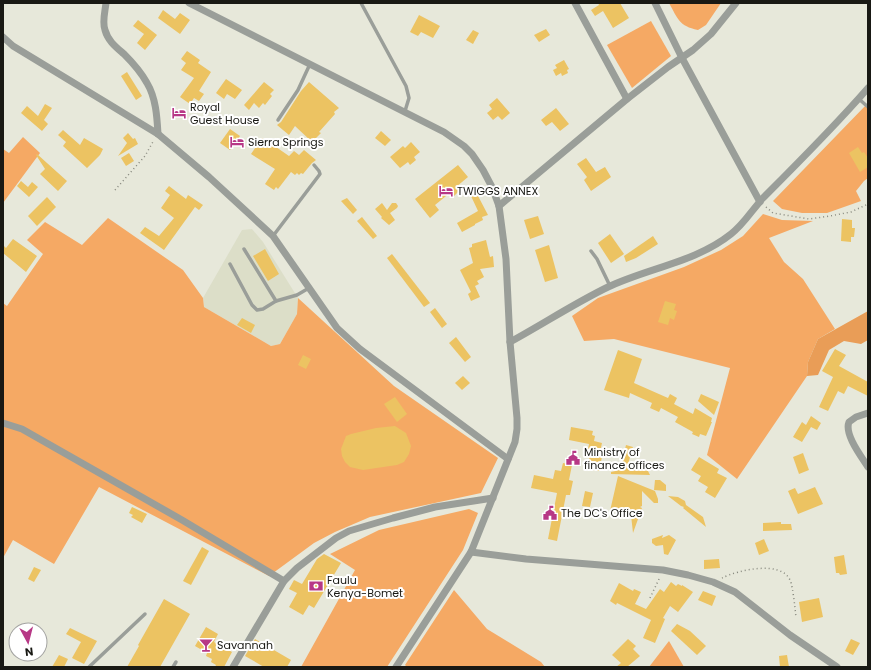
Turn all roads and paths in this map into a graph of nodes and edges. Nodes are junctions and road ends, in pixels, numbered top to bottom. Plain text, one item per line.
1 (106, 3) edge
2 (189, 3) edge
3 (361, 3) edge
4 (575, 3) edge
5 (655, 3) edge
6 (736, 3) edge
7 (3, 37) edge
8 (682, 58) junction
9 (310, 64) junction
10 (868, 88) edge
11 (859, 98) junction
12 (627, 99) junction
13 (868, 106) edge
14 (405, 111) junction
15 (278, 120) dead end
16 (158, 134) junction
17 (314, 165) dead end
18 (115, 190) dead end
19 (760, 202) junction
20 (868, 204) edge
21 (499, 206) junction
22 (273, 236) junction
23 (244, 249) dead end
24 (591, 251) dead end
25 (230, 264) dead end
26 (610, 286) junction
27 (309, 288) junction
28 (276, 301) junction
29 (510, 342) junction
30 (868, 412) edge
31 (3, 423) edge
32 (508, 459) junction
33 (868, 467) edge
34 (492, 498) junction
35 (471, 552) junction
36 (663, 570) junction
37 (284, 581) junction
38 (713, 582) junction
39 (650, 598) dead end
40 (145, 614) dead end
41 (796, 617) dead end
42 (176, 662) dead end
43 (89, 667) edge
44 (173, 667) edge
45 (233, 667) edge
46 (396, 667) edge
47 (837, 667) edge

1 - 16 street
2 - 9 street
3 - 14 lane
4 - 12 street
5 - 8 street
6 - 8 street
7 - 16 street
8 - 12 street
8 - 19 street
9 - 14 street
9 - 15 lane
10 - 11 street
11 - 13 lane
11 - 19 street
12 - 21 street
14 - 21 street
16 - 18 path
16 - 22 street
17 - 22 lane
19 - 20 path
19 - 26 street
21 - 29 street
22 - 27 street
23 - 28 lane
24 - 26 lane
25 - 28 lane
26 - 29 street
27 - 28 lane
27 - 32 street
29 - 32 street
30 - 33 street
31 - 37 street
32 - 34 street
34 - 35 street
34 - 37 street
35 - 36 street
35 - 46 street
36 - 38 street
36 - 39 path
37 - 45 street
38 - 41 path
38 - 47 street
40 - 43 lane
42 - 44 lane

